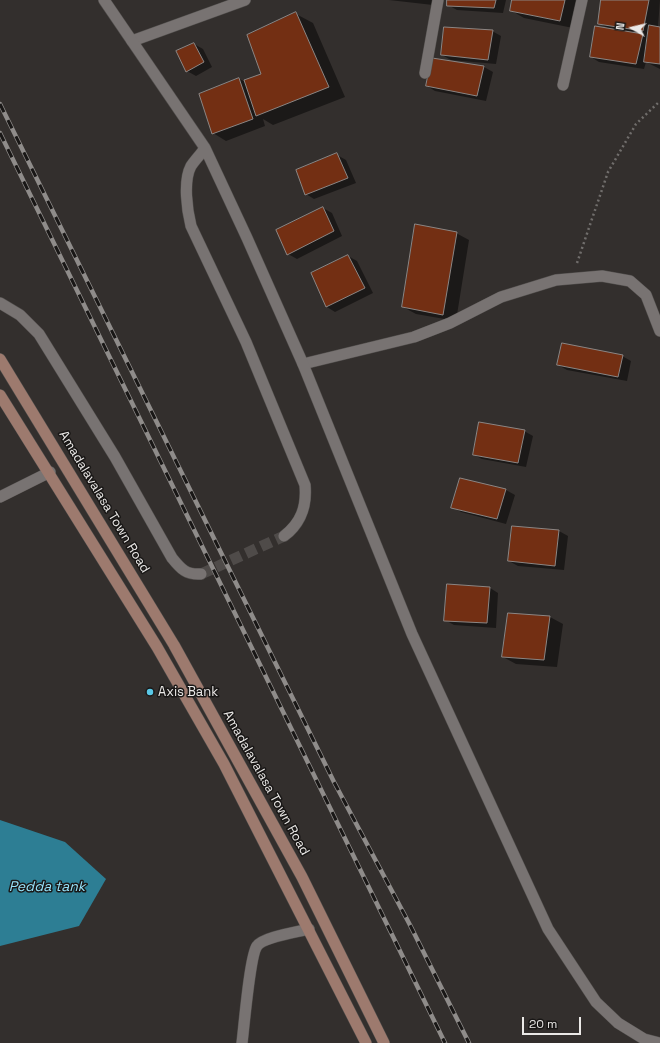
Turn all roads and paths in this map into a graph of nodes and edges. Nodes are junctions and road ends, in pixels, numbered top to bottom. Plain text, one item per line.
1 (104, 0) edge
2 (245, 0) edge
3 (438, 0) edge
4 (582, 0) edge
5 (132, 41) junction
6 (425, 73) dead end
7 (563, 85) dead end
8 (660, 101) edge
9 (205, 148) junction
10 (572, 279) junction
11 (0, 303) edge
12 (660, 331) edge
13 (0, 359) edge
14 (303, 364) junction
15 (0, 394) edge
16 (50, 472) junction
17 (0, 497) edge
18 (284, 536) tunnel mouth
19 (201, 574) tunnel mouth
20 (309, 929) junction
21 (242, 1043) edge
22 (366, 1043) edge
23 (384, 1043) edge
24 (659, 1043) edge

1 - 5 street
2 - 5 street
3 - 6 street
4 - 7 street
5 - 9 street
8 - 10 path
9 - 14 street
9 - 18 street
10 - 12 street
10 - 14 street
11 - 19 street
13 - 23 main road, Amadalavalasa Town Road
14 - 24 street
15 - 16 main road, Amadalavalasa Town Road
16 - 17 street
16 - 20 main road, Amadalavalasa Town Road
20 - 21 street
20 - 22 main road, Amadalavalasa Town Road

